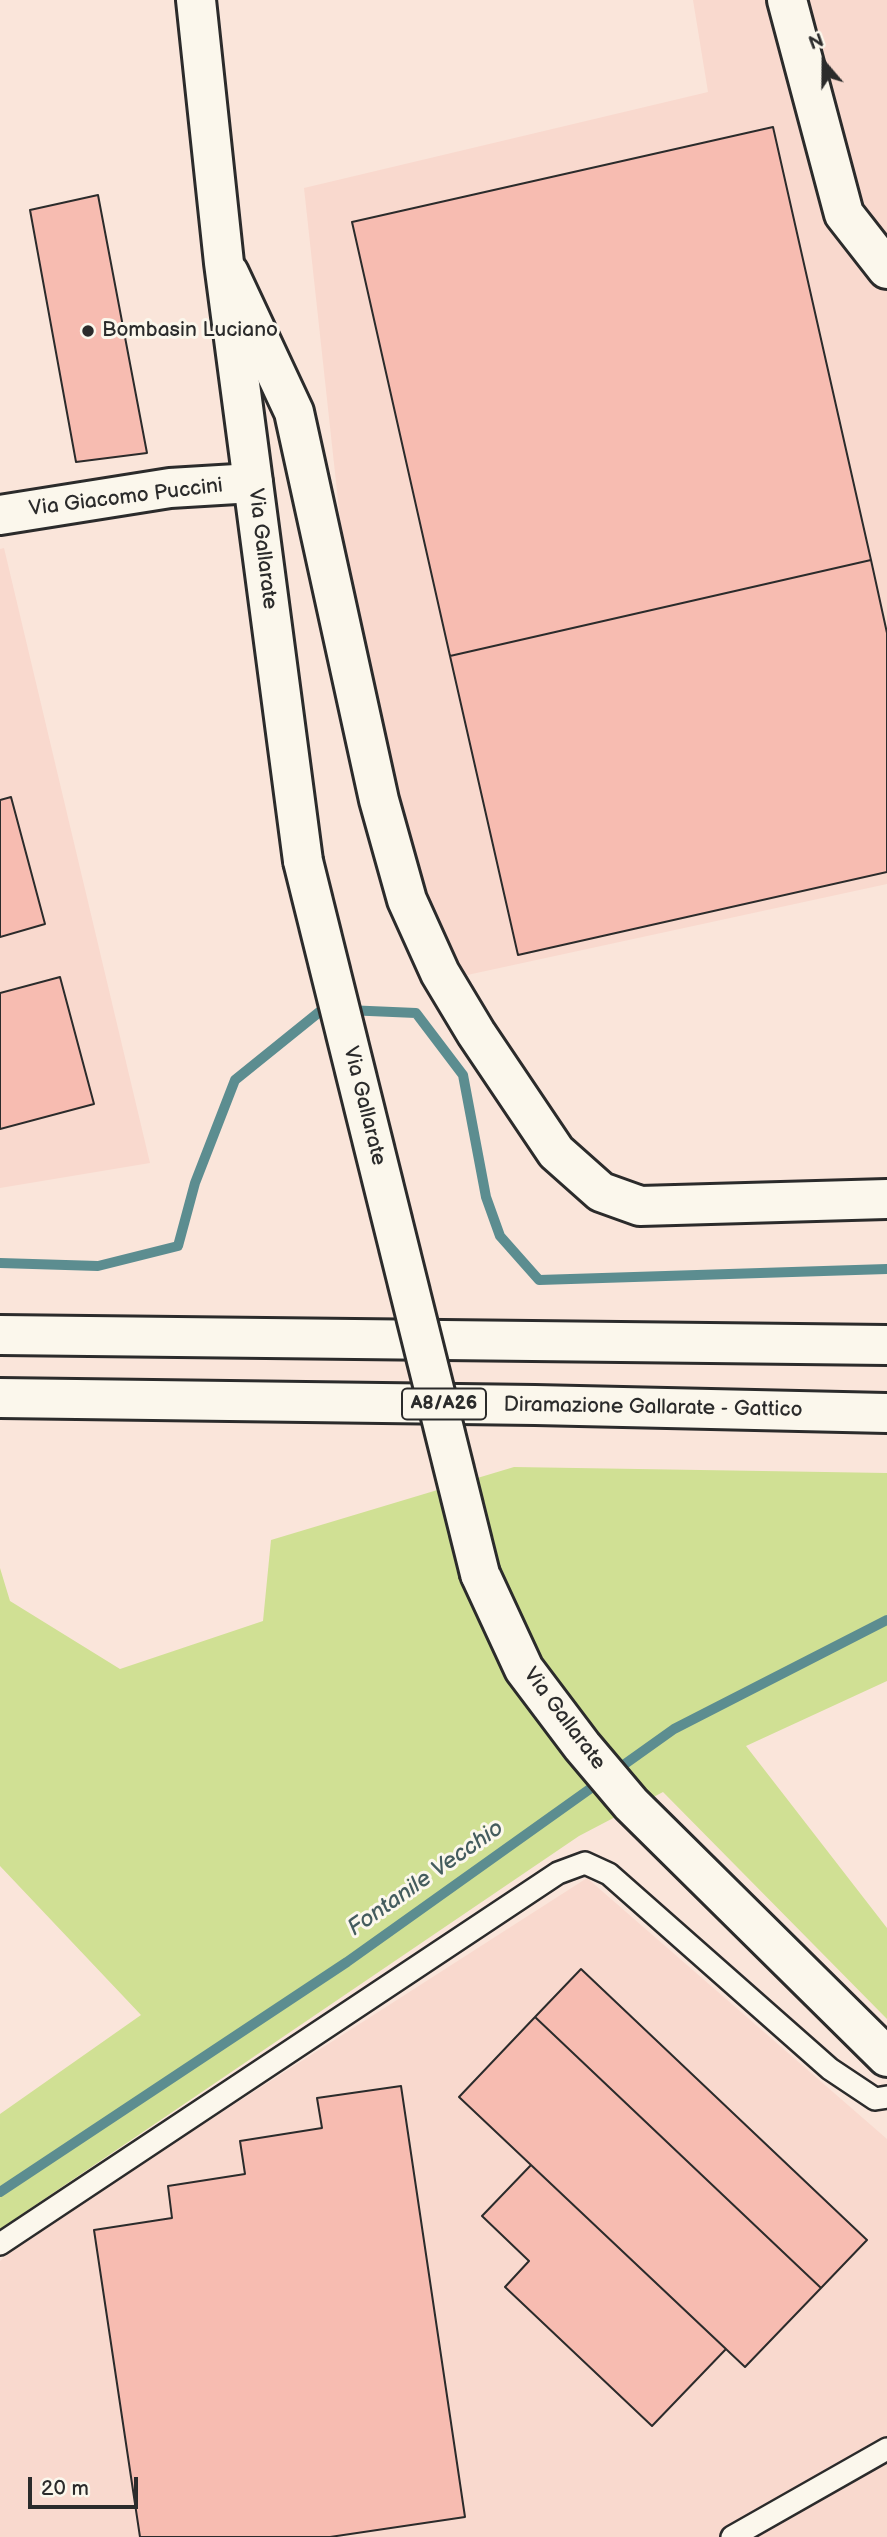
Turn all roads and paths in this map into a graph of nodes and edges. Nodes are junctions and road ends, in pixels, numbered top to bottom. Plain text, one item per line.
1 (196, 0) edge
2 (787, 0) edge
3 (224, 263) junction
4 (887, 269) edge
5 (253, 483) junction
6 (0, 515) edge
7 (887, 1199) edge
8 (0, 1335) edge
9 (887, 1345) edge
10 (0, 1398) edge
11 (887, 1413) edge
12 (887, 2057) edge
13 (887, 2096) edge
14 (0, 2244) edge
15 (887, 2449) edge
16 (732, 2537) edge

1 - 3 main road, Via Gallarate
2 - 4 main road
3 - 5 main road, Via Gallarate
3 - 7 main road
5 - 6 main road, Via Giacomo Puccini
5 - 12 main road, Via Gallarate, bridge
8 - 9 main road
10 - 11 main road, Diramazione Gallarate - Gattico / A8/A26
13 - 14 lane
15 - 16 lane

